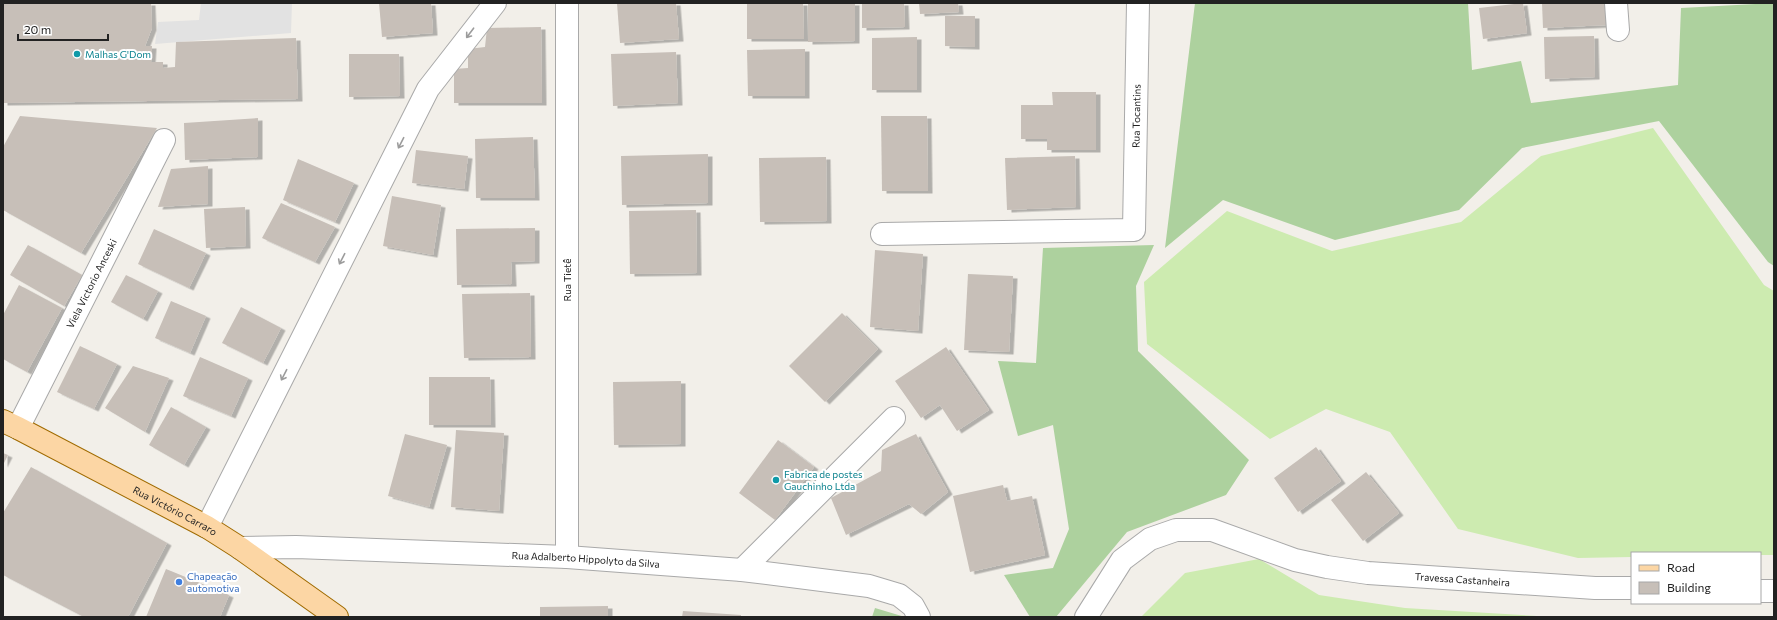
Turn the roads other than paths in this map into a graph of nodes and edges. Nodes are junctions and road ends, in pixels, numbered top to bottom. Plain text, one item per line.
1 (495, 3) edge
2 (567, 3) edge
3 (1138, 3) edge
4 (1616, 3) edge
5 (1618, 30) dead end
6 (164, 140) dead end
7 (882, 234) dead end
8 (894, 418) dead end
9 (11, 425) edge
10 (207, 527) junction
11 (240, 548) junction
12 (567, 558) junction
13 (742, 570) junction
14 (1631, 588) edge
15 (1761, 591) edge
16 (1774, 591) edge
17 (337, 617) edge
18 (919, 617) edge
19 (1086, 617) edge

1 -> 10 street
2 - 12 street, Rua Tietê
3 - 7 street, Rua Tocantins
4 - 5 street
6 - 9 street, Viela Victorio Anceski
8 - 13 street
9 - 10 main road, Rua Victório Carraro
10 - 11 main road, Rua Victório Carraro
11 - 12 street, Rua Adalberto Hippolyto da Silva
11 - 17 main road, Rua Victório Carraro
12 - 13 street, Rua Adalberto Hippolyto da Silva
13 - 18 street, Rua Adalberto Hippolyto da Silva
14 - 19 street, Travessa Castanheira
15 - 16 street

